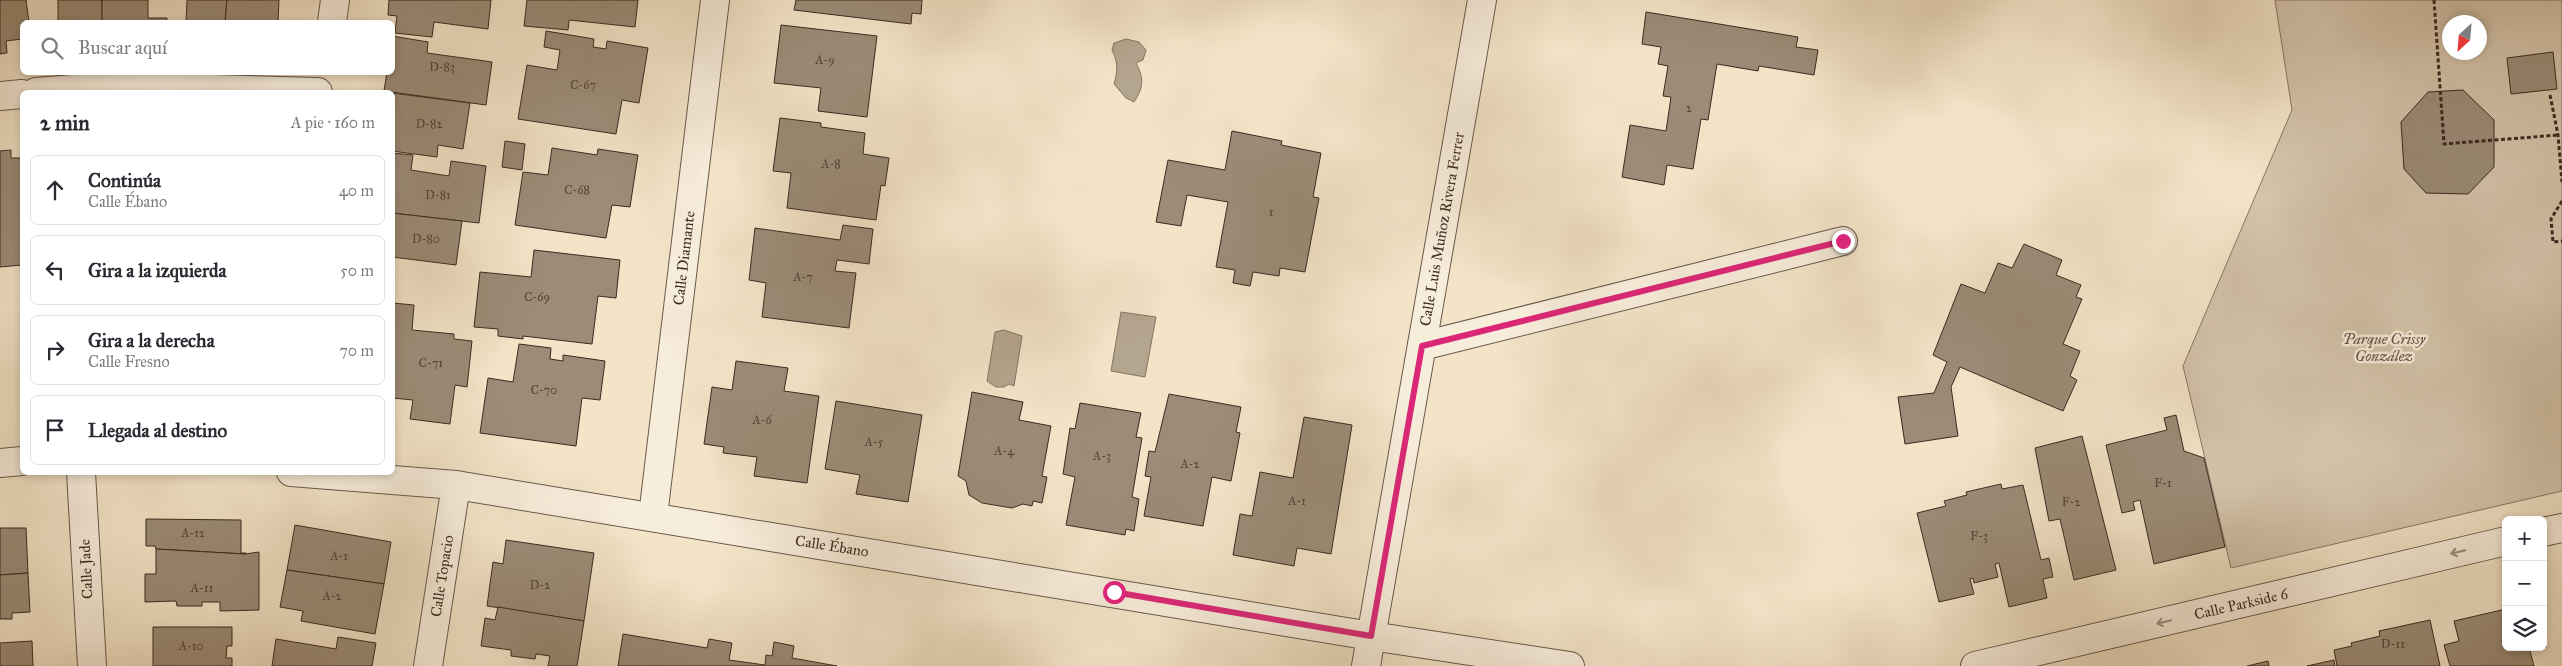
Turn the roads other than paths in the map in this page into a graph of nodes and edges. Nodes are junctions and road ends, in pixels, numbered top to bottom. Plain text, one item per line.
1 (335, 0) edge
2 (715, 0) edge
3 (1482, 0) edge
4 (332, 20) edge
5 (325, 75) edge
6 (61, 90) edge
7 (249, 90) edge
8 (323, 90) edge
9 (20, 94) edge
10 (0, 96) edge
11 (1843, 241) dead end
12 (1422, 346) junction
13 (20, 461) edge
14 (0, 463) edge
15 (81, 475) edge
16 (328, 475) edge
17 (456, 485) junction
18 (653, 516) junction
19 (2562, 528) edge
20 (2547, 531) edge
21 (2502, 542) edge
22 (1371, 636) junction
23 (92, 666) edge
24 (428, 666) edge
25 (1366, 666) edge
26 (1570, 666) edge
27 (1975, 666) edge

1 - 4 street
2 - 18 street, Calle Diamante
3 - 12 street, Calle Luis Muñoz Rivera Ferrer
5 - 8 street
6 - 7 street
9 - 10 street
11 - 12 street
12 - 22 street, Calle Luis Muñoz Rivera Ferrer
13 - 14 street
15 - 23 street, Calle Jade
16 - 17 street, Calle Ébano
17 - 18 street, Calle Ébano
17 - 24 street, Calle Topacio
18 - 22 street, Calle Ébano
19 - 20 street
21 -> 27 street, Calle Parkside 6
22 - 25 street, Calle Luis Muñoz Rivera Ferrer
22 - 26 street

